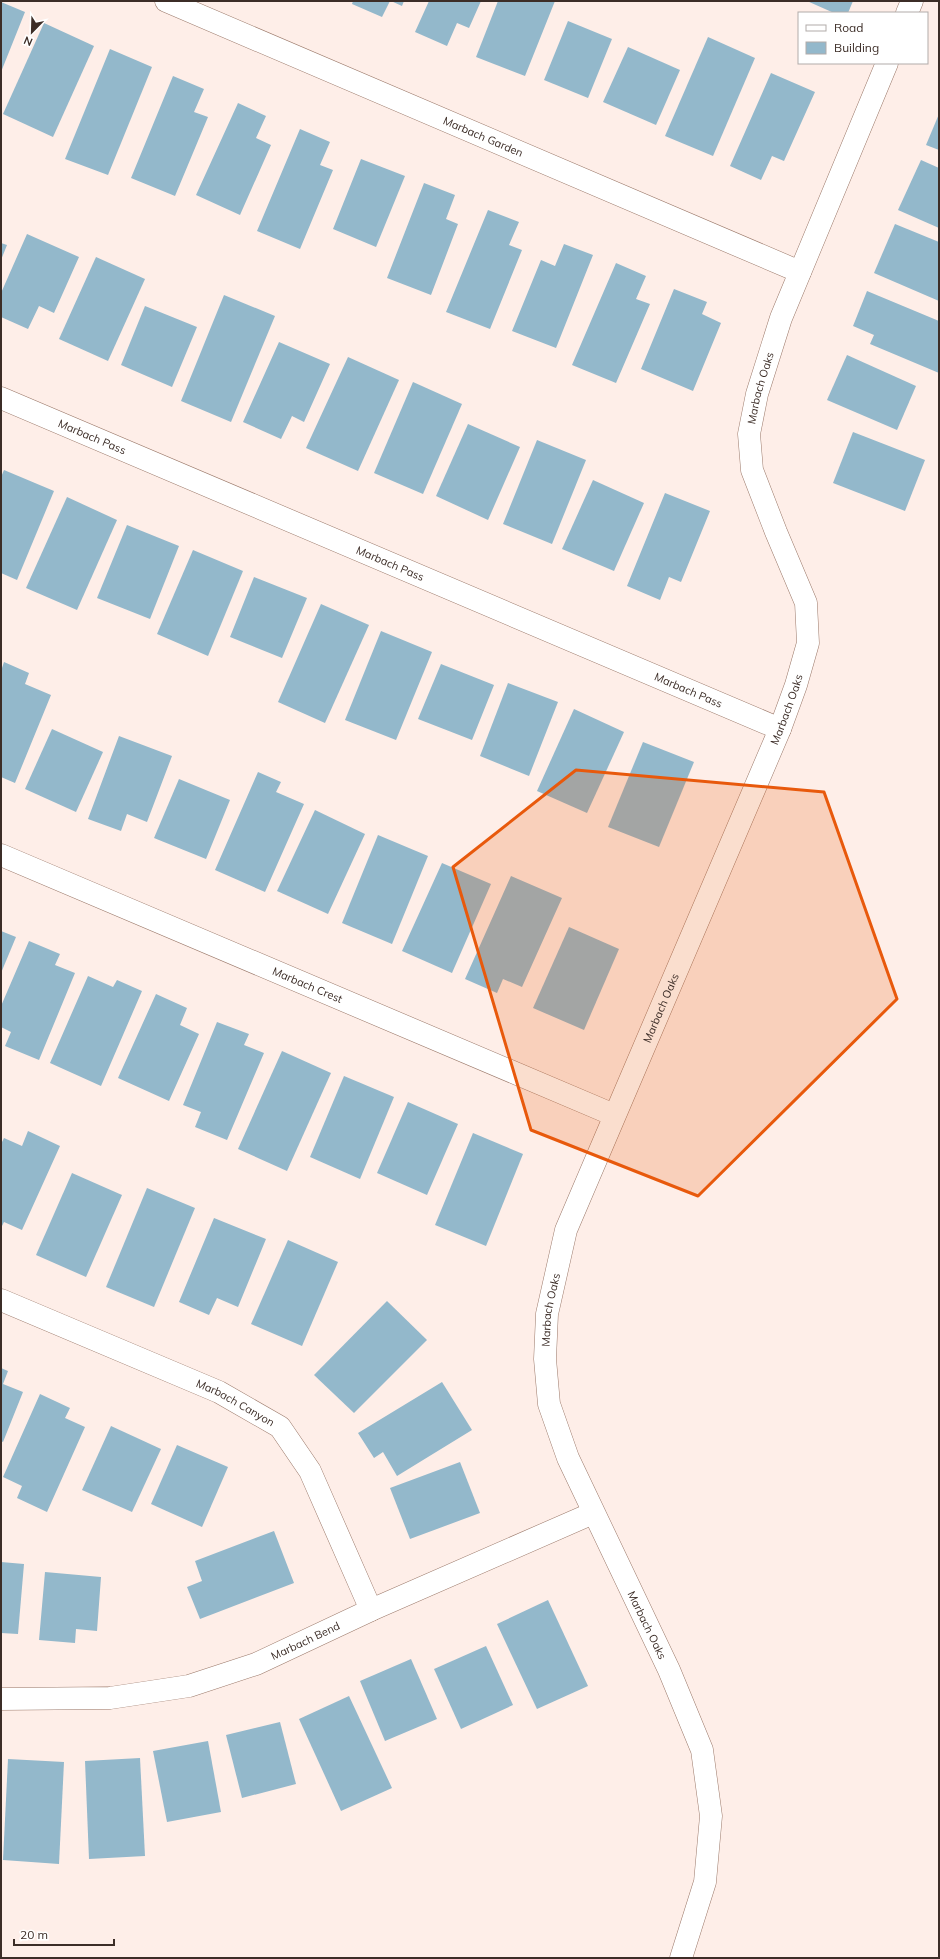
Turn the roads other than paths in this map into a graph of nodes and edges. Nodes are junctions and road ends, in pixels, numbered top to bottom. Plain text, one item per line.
1 (166, 1) edge
2 (912, 1) edge
3 (907, 12) edge
4 (887, 64) edge
5 (800, 272) junction
6 (1, 398) edge
7 (780, 729) junction
8 (1, 855) edge
9 (614, 1115) junction
10 (1, 1300) edge
11 (593, 1513) junction
12 (371, 1610) junction
13 (1, 1699) edge
14 (681, 1958) edge

1 - 5 street, Marbach Garden
2 - 3 street
4 - 5 street, Marbach Oaks
5 - 7 street, Marbach Oaks
6 - 7 street, Marbach Pass
7 - 9 street, Marbach Oaks
8 - 9 street, Marbach Crest
9 - 11 street, Marbach Oaks
10 - 12 street, Marbach Canyon
11 - 12 street, Marbach Bend
11 - 14 street, Marbach Oaks
12 - 13 street, Marbach Bend

